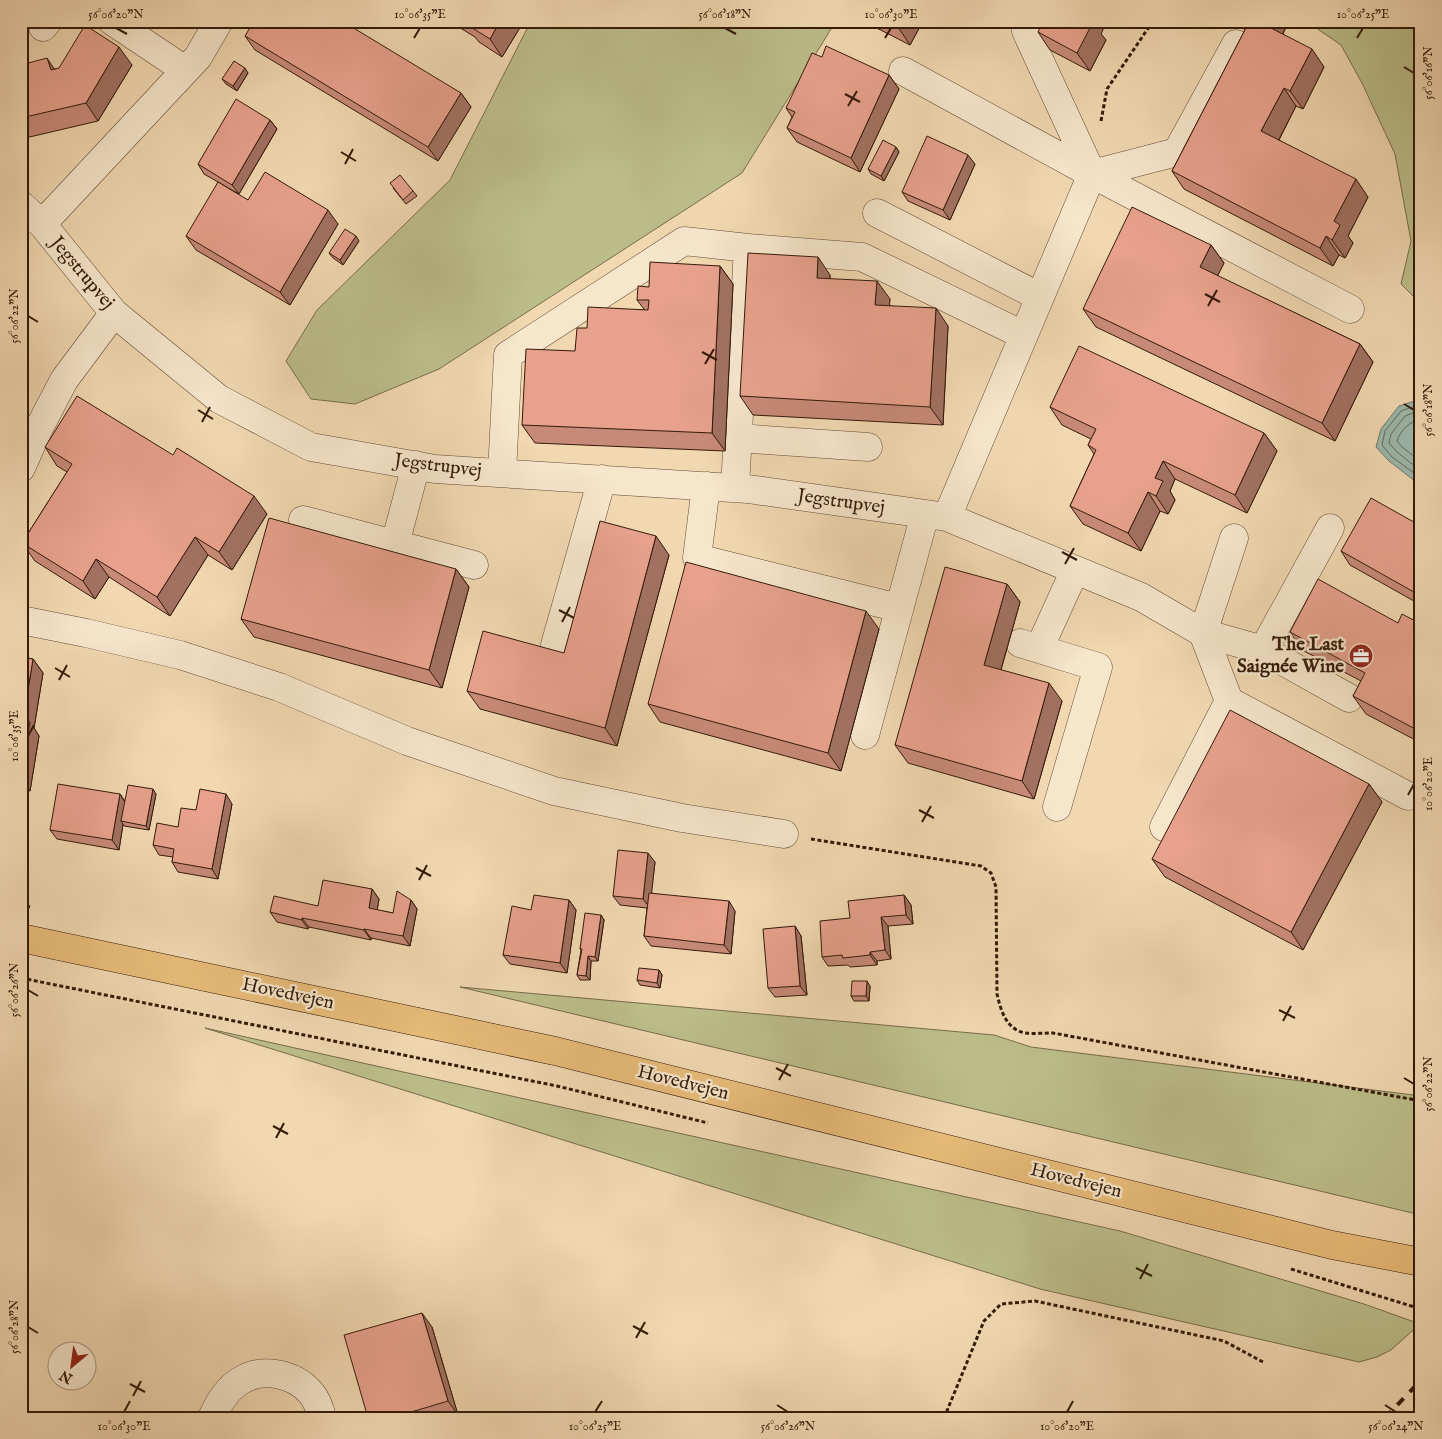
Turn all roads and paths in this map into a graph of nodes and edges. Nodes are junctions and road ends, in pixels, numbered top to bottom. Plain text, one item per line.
1 (112, 21) edge
2 (219, 21) edge
3 (1153, 21) edge
4 (1026, 32) dead end
5 (1236, 44) edge
6 (185, 70) junction
7 (902, 72) dead end
8 (1100, 127) dead end
9 (1092, 174) junction
10 (21, 205) edge
11 (877, 213) dead end
12 (42, 224) junction
13 (748, 248) junction
14 (1040, 297) junction
15 (1350, 309) dead end
16 (114, 312) junction
17 (1023, 335) junction
18 (29, 430) edge
19 (738, 438) junction
20 (868, 447) dead end
21 (416, 465) junction
22 (21, 468) edge
23 (502, 474) junction
24 (602, 479) junction
25 (706, 486) junction
26 (734, 488) junction
27 (936, 516) junction
28 (303, 520) dead end
29 (1330, 528) dead end
30 (1234, 538) dead end
31 (396, 544) junction
32 (474, 566) dead end
33 (1075, 570) junction
34 (899, 608) junction
35 (21, 620) edge
36 (1203, 633) junction
37 (555, 645) dead end
38 (1264, 650) junction
39 (1349, 698) dead end
40 (1230, 701) junction
41 (865, 735) dead end
42 (1408, 796) dead end
43 (1057, 806) dead end
44 (1164, 827) dead end
45 (784, 834) joint
46 (24, 938) edge
47 (21, 978) edge
48 (1421, 1101) edge
49 (710, 1124) dead end
50 (1336, 1246) junction
51 (1421, 1262) edge
52 (1287, 1267) dead end
53 (1421, 1278) edge
54 (1421, 1308) edge
55 (1263, 1362) dead end
56 (212, 1418) edge
57 (322, 1418) edge
58 (944, 1418) edge

1 - 6 street
2 - 6 street
3 - 8 path
4 - 9 street
5 - 9 street
6 - 12 street
7 - 9 street
9 - 14 street
9 - 15 street
10 - 12 street, Jegstrupvej
11 - 14 street
12 - 16 street, Jegstrupvej
13 - 17 street
13 - 19 street
13 - 23 street
14 - 17 street
16 - 18 street
16 - 21 street, Jegstrupvej
17 - 27 street
18 - 22 street
19 - 20 street
19 - 26 street
21 - 23 street, Jegstrupvej
21 - 31 street
23 - 24 street, Jegstrupvej
24 - 25 street, Jegstrupvej
24 - 37 street
25 - 26 street, Jegstrupvej
25 - 34 street
26 - 27 street, Jegstrupvej
27 - 33 street, Jegstrupvej
27 - 34 street
28 - 31 street
29 - 38 street
30 - 36 street
31 - 32 street
33 - 36 street, Jegstrupvej
33 - 43 street
34 - 41 street
35 - 45 street
36 - 38 street, Jegstrupvej
36 - 40 street
38 - 39 street, Jegstrupvej
40 - 42 street
40 - 44 street
45 - 48 path
46 - 50 main road, Hovedvejen
47 - 49 path
50 - 51 main road, Hovedvejen
50 - 53 main road, Hovedvejen
52 - 54 path
55 - 58 path
56 - 57 street

